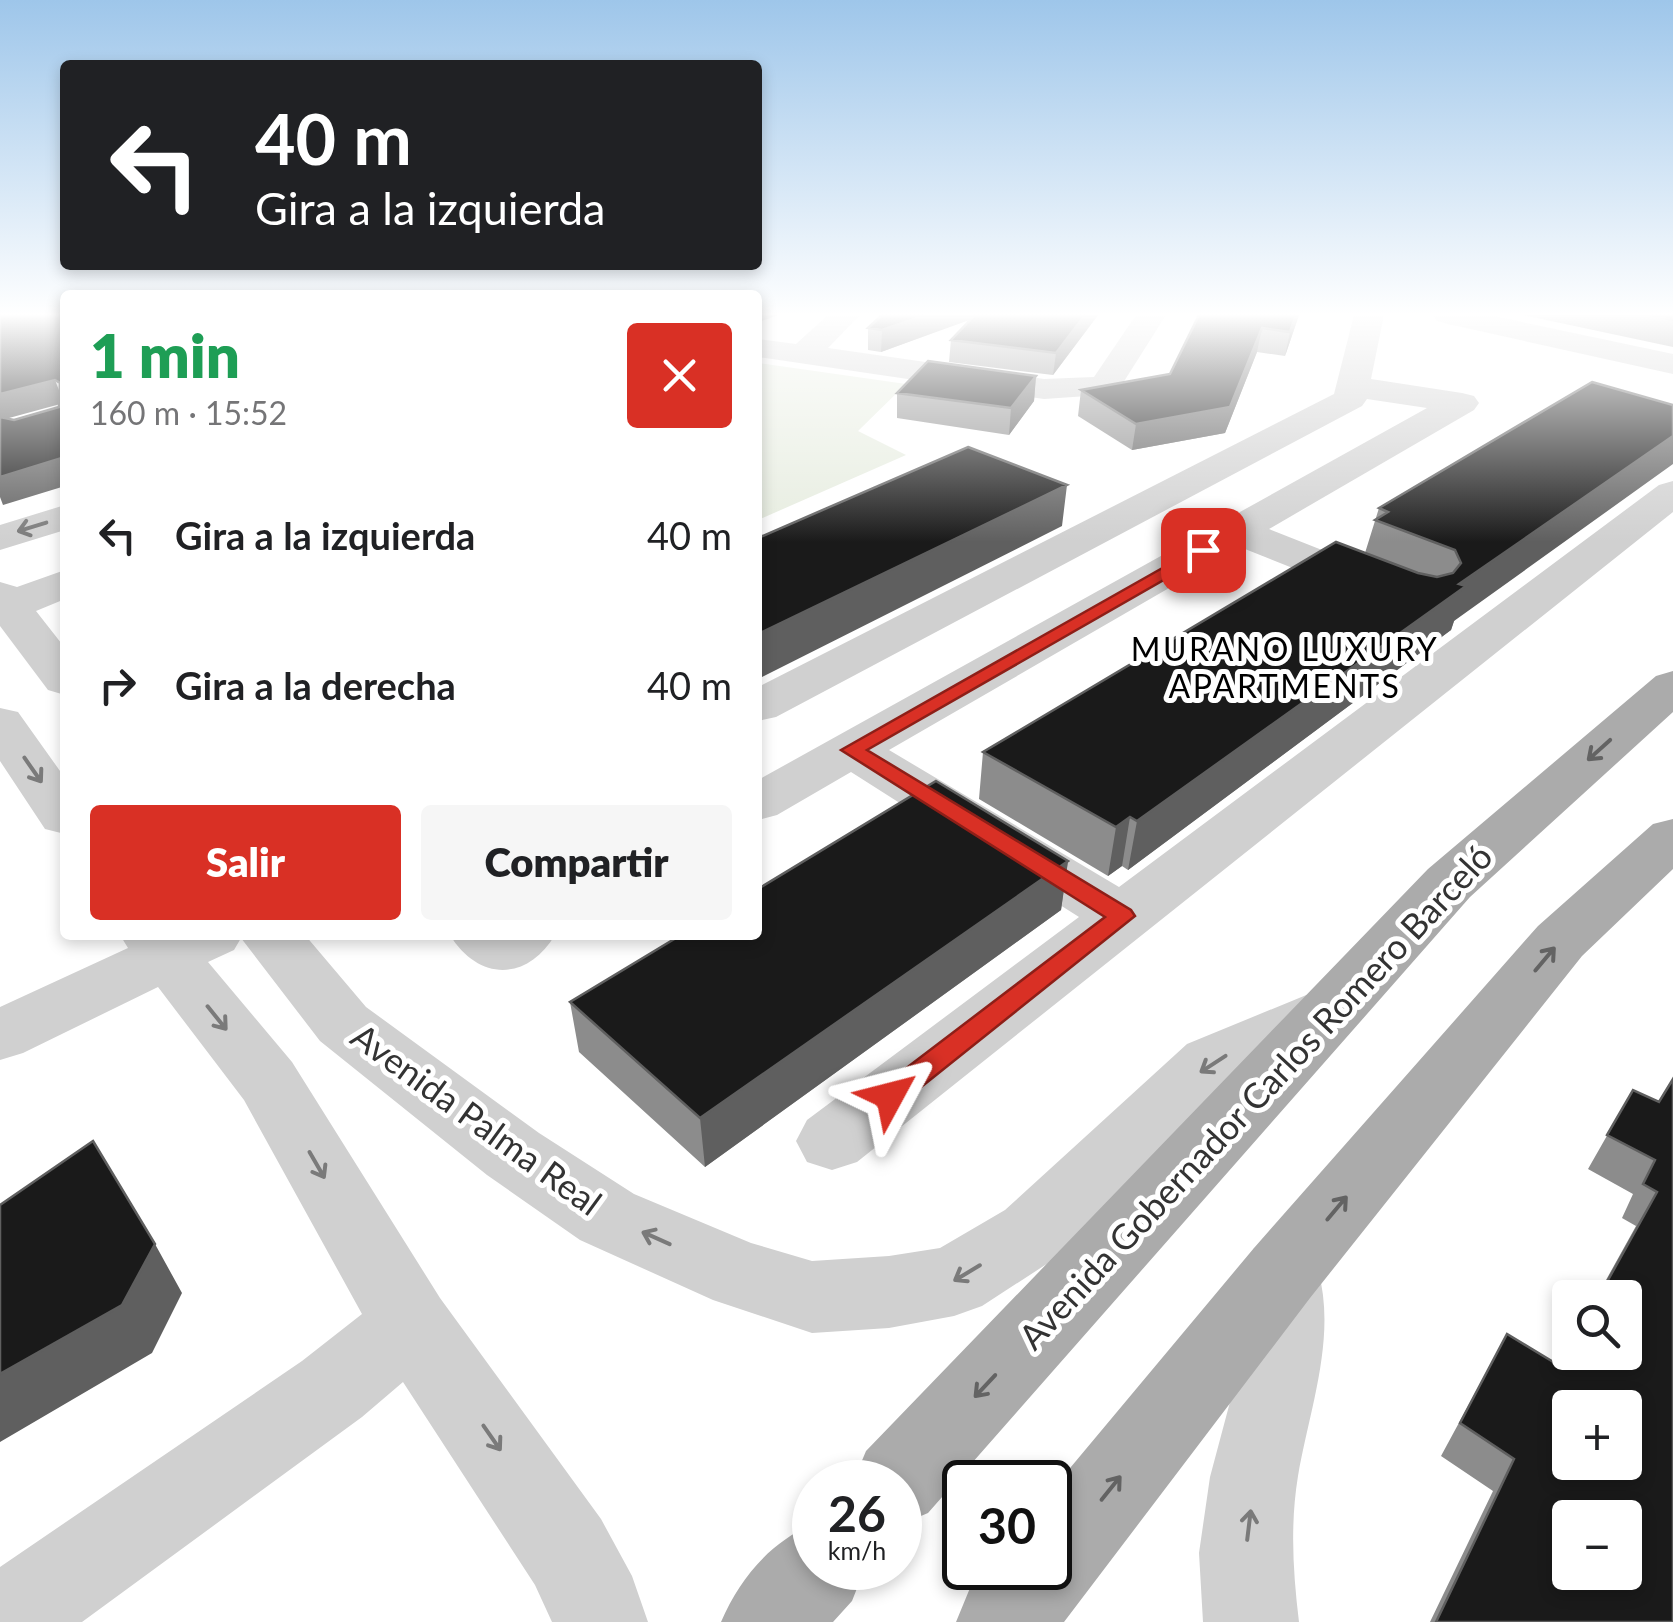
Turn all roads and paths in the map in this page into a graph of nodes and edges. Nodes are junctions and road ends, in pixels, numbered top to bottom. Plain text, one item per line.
1 (1351, 391) edge
2 (1377, 391) edge
3 (1673, 493) edge
4 (60, 520) edge
5 (1238, 531) junction
6 (0, 538) edge
7 (60, 585) edge
8 (984, 589) junction
9 (3, 604) edge
10 (1422, 604) edge
11 (1065, 628) junction
12 (60, 674) edge
13 (1673, 686) edge
14 (762, 704) edge
15 (0, 723) edge
16 (851, 750) junction
17 (762, 801) edge
18 (60, 809) edge
19 (1673, 837) edge
20 (1122, 916) junction
21 (274, 940) edge
22 (487, 940) edge
23 (515, 940) edge
24 (177, 942) edge
25 (1333, 1008) junction
26 (0, 1036) edge
27 (832, 1141) dead end
28 (1282, 1273) junction
29 (411, 1324) junction
30 (917, 1460) edge
31 (1072, 1537) edge
32 (798, 1590) edge
33 (1030, 1590) edge
34 (2, 1622) edge
35 (600, 1622) edge
36 (768, 1622) edge
37 (1004, 1622) edge
38 (1251, 1622) edge

1 - 8 street
2 - 5 street
3 - 20 street
4 -> 6 street
5 - 10 street
5 - 11 street
7 - 9 street
8 - 11 street
8 - 14 street
9 - 12 street
11 - 16 street
13 -> 25 main road, Avenida Gobernador Carlos Romero Barceló
15 -> 18 street
16 - 17 street
16 - 20 street
28 -> 19 main road
20 - 27 street
25 -> 21 street, Avenida Palma Real
22 - 23 street
24 - 26 street
24 -> 29 street
25 -> 30 main road, Avenida Gobernador Carlos Romero Barceló
31 -> 28 main road
38 -> 28 street
29 - 34 street
29 -> 35 street
32 - 36 main road
33 - 37 main road

